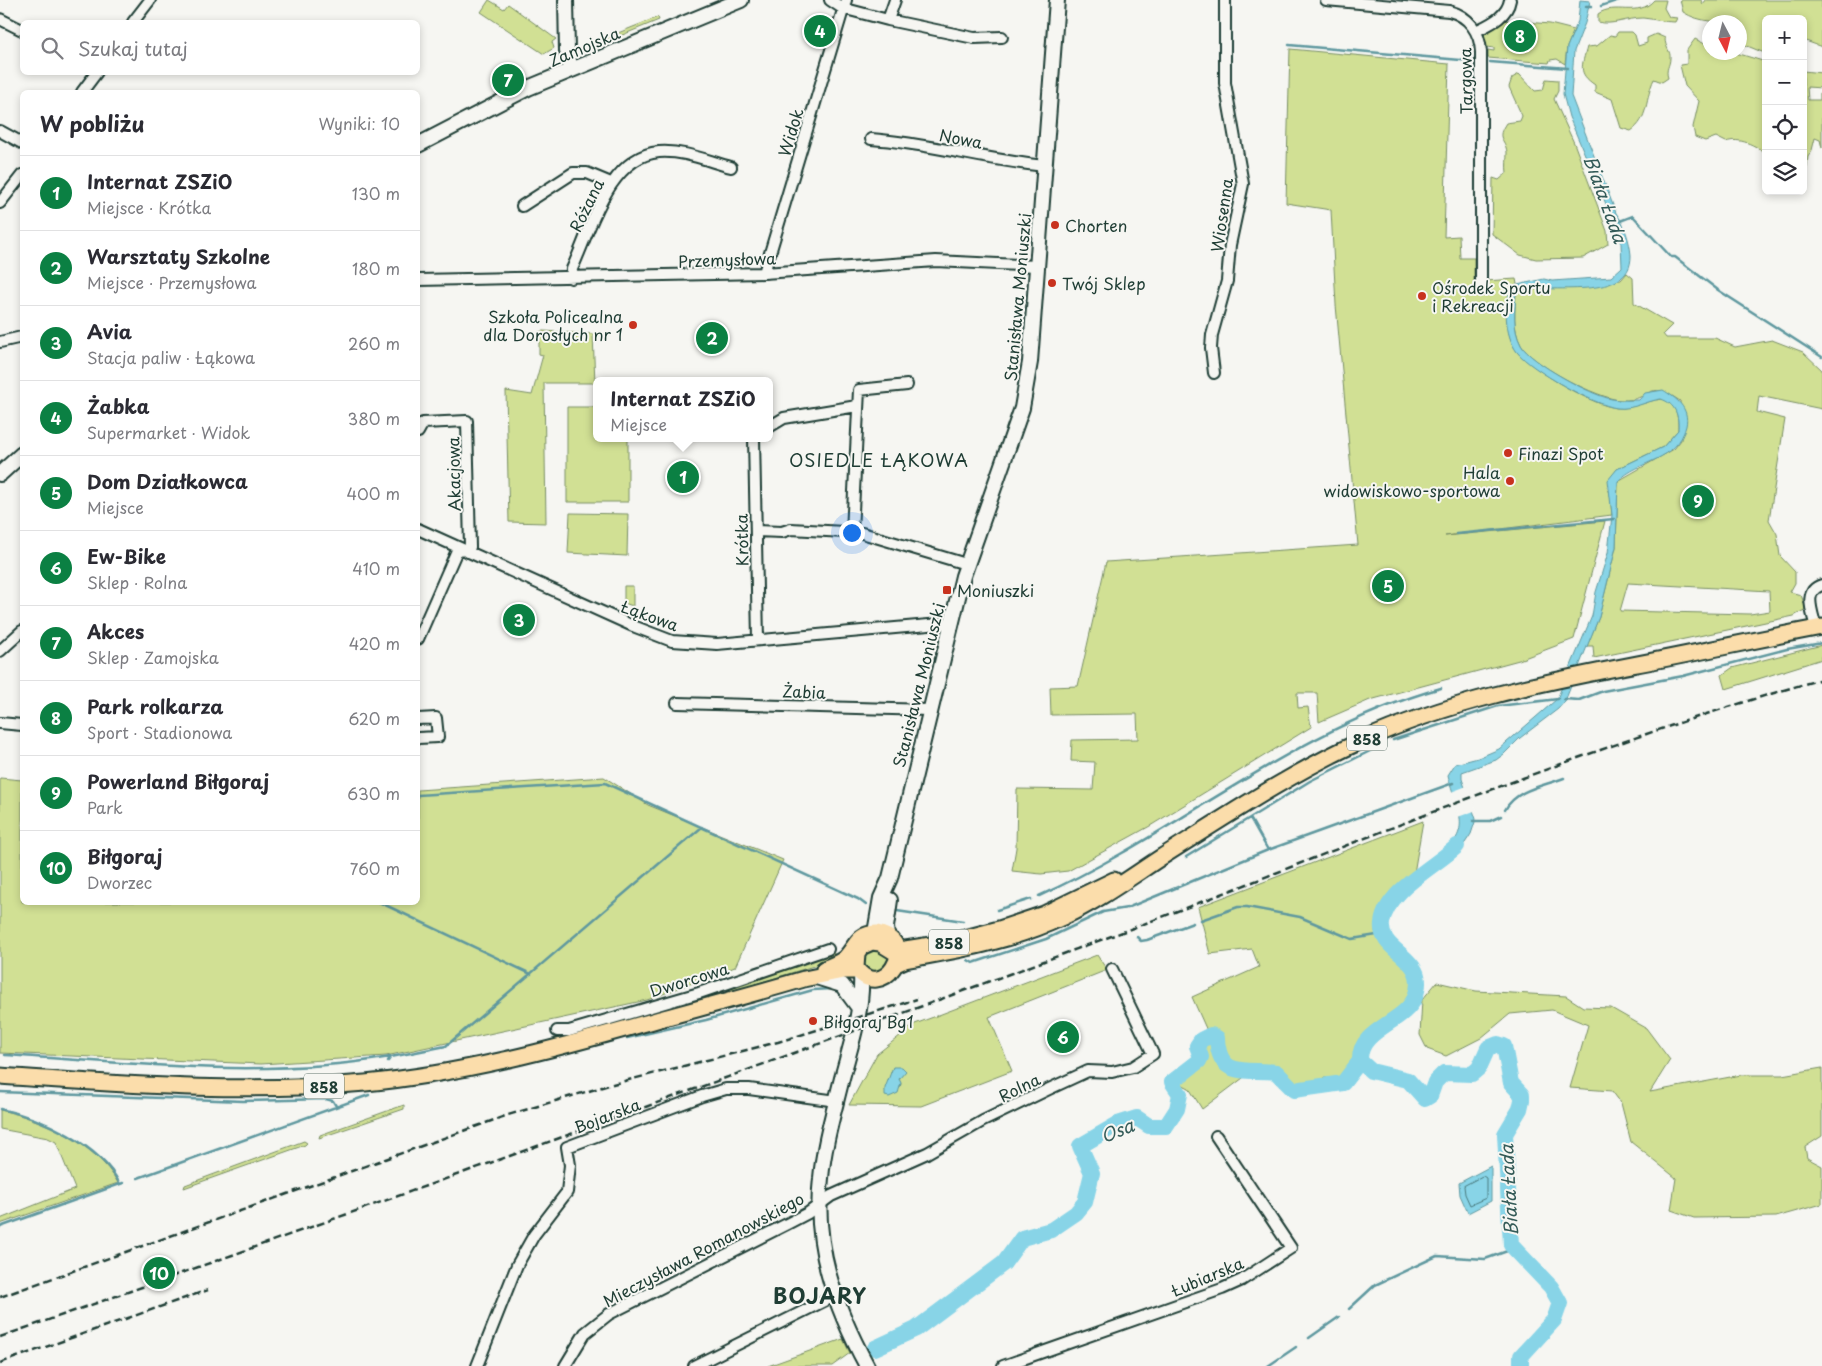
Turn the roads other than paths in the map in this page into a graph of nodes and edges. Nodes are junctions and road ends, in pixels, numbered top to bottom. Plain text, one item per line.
1 (150, 0) edge
2 (566, 0) edge
3 (741, 0) edge
4 (830, 0) edge
5 (1057, 0) edge
6 (1224, 0) edge
7 (1326, 0) edge
8 (1510, 0) edge
9 (891, 3) edge
10 (844, 4) edge
11 (0, 19) edge
12 (135, 20) edge
13 (888, 20) junction
14 (20, 29) edge
15 (1476, 31) junction
16 (1002, 37) dead end
17 (571, 70) junction
18 (94, 75) edge
19 (83, 90) edge
20 (0, 131) edge
21 (871, 139) dead end
22 (20, 142) edge
23 (420, 144) edge
24 (1046, 166) junction
25 (730, 168) dead end
26 (20, 178) edge
27 (611, 183) junction
28 (0, 204) edge
29 (522, 206) dead end
30 (1037, 266) junction
31 (764, 273) junction
32 (571, 278) junction
33 (420, 280) edge
34 (1481, 289) dead end
35 (20, 337) edge
36 (0, 342) edge
37 (1214, 373) dead end
38 (907, 385) dead end
39 (857, 406) junction
40 (773, 425) edge
41 (420, 428) edge
42 (754, 442) edge
43 (20, 456) edge
44 (0, 474) edge
45 (420, 530) edge
46 (756, 531) junction
47 (852, 532) junction
48 (463, 550) junction
49 (966, 564) junction
50 (1822, 585) edge
51 (951, 624) junction
52 (1819, 627) edge
53 (20, 633) edge
54 (420, 635) edge
55 (758, 640) junction
56 (0, 651) edge
57 (677, 703) dead end
58 (929, 710) junction
59 (420, 719) edge
60 (0, 723) edge
61 (20, 725) edge
62 (420, 738) edge
63 (877, 937) junction
64 (828, 949) dead end
65 (897, 957) junction
66 (1112, 969) dead end
67 (860, 973) junction
68 (810, 978) junction
69 (877, 979) junction
70 (724, 985) junction
71 (729, 1001) junction
72 (859, 1010) junction
73 (557, 1031) dead end
74 (0, 1076) edge
75 (837, 1101) junction
76 (1216, 1136) dead end
77 (819, 1204) junction
78 (834, 1296) junction
79 (477, 1366) edge
80 (565, 1366) edge
81 (694, 1366) edge
82 (866, 1366) edge
83 (1003, 1366) edge

1 - 12 street
2 - 17 street
3 - 17 street, Zamojska
4 - 10 street
5 - 24 street, Stanisława Moniuszki
6 - 37 street, Wiosenna
7 - 15 street, Targowa
8 - 15 street
9 - 13 street
10 - 13 street
10 - 31 street, Widok
11 - 14 street
13 - 16 street
15 - 34 street, Targowa
17 - 23 street, Zamojska
18 - 19 street
20 - 22 street
21 - 24 street, Nowa
24 - 30 street, Stanisława Moniuszki
25 - 27 street, Różana
26 - 28 street
27 - 29 street
27 - 32 street, Różana
30 - 31 street, Przemysłowa
30 - 49 street, Stanisława Moniuszki
31 - 32 street, Przemysłowa
32 - 33 street, Przemysłowa
35 - 36 street
38 - 39 street
39 - 40 street
39 - 47 street
41 - 48 street, Akacjowa
42 - 46 street, Krótka
43 - 44 street
45 - 48 street, Łąkowa
46 - 47 street
46 - 55 street, Krótka
47 - 49 street
48 - 54 street
48 - 55 street, Łąkowa
49 - 51 street, Stanisława Moniuszki
50 - 52 street
51 - 55 street, Łąkowa
51 - 58 street, Stanisława Moniuszki
52 - 65 main road, 858
53 - 56 street
57 - 58 street, Żabia
58 - 63 street, Stanisława Moniuszki
59 - 62 street
60 - 61 street
63 - 65 main road
63 - 67 main road
63 - 68 main road, 858
64 - 70 street, Dworcowa
65 - 69 main road, 858
66 - 77 street, Rolna
67 - 68 main road, 858
67 - 69 main road, 858
67 - 72 street
68 - 71 main road, 858
68 - 72 street
69 - 72 street
70 - 71 street
70 - 73 street, Dworcowa
71 - 74 main road, 858
72 - 75 street
75 - 77 street
75 - 79 street, Bojarska
76 - 83 street, Łubiarska
77 - 78 street
77 - 80 street, Mieczysława Romanowskiego
78 - 81 street
78 - 82 street

